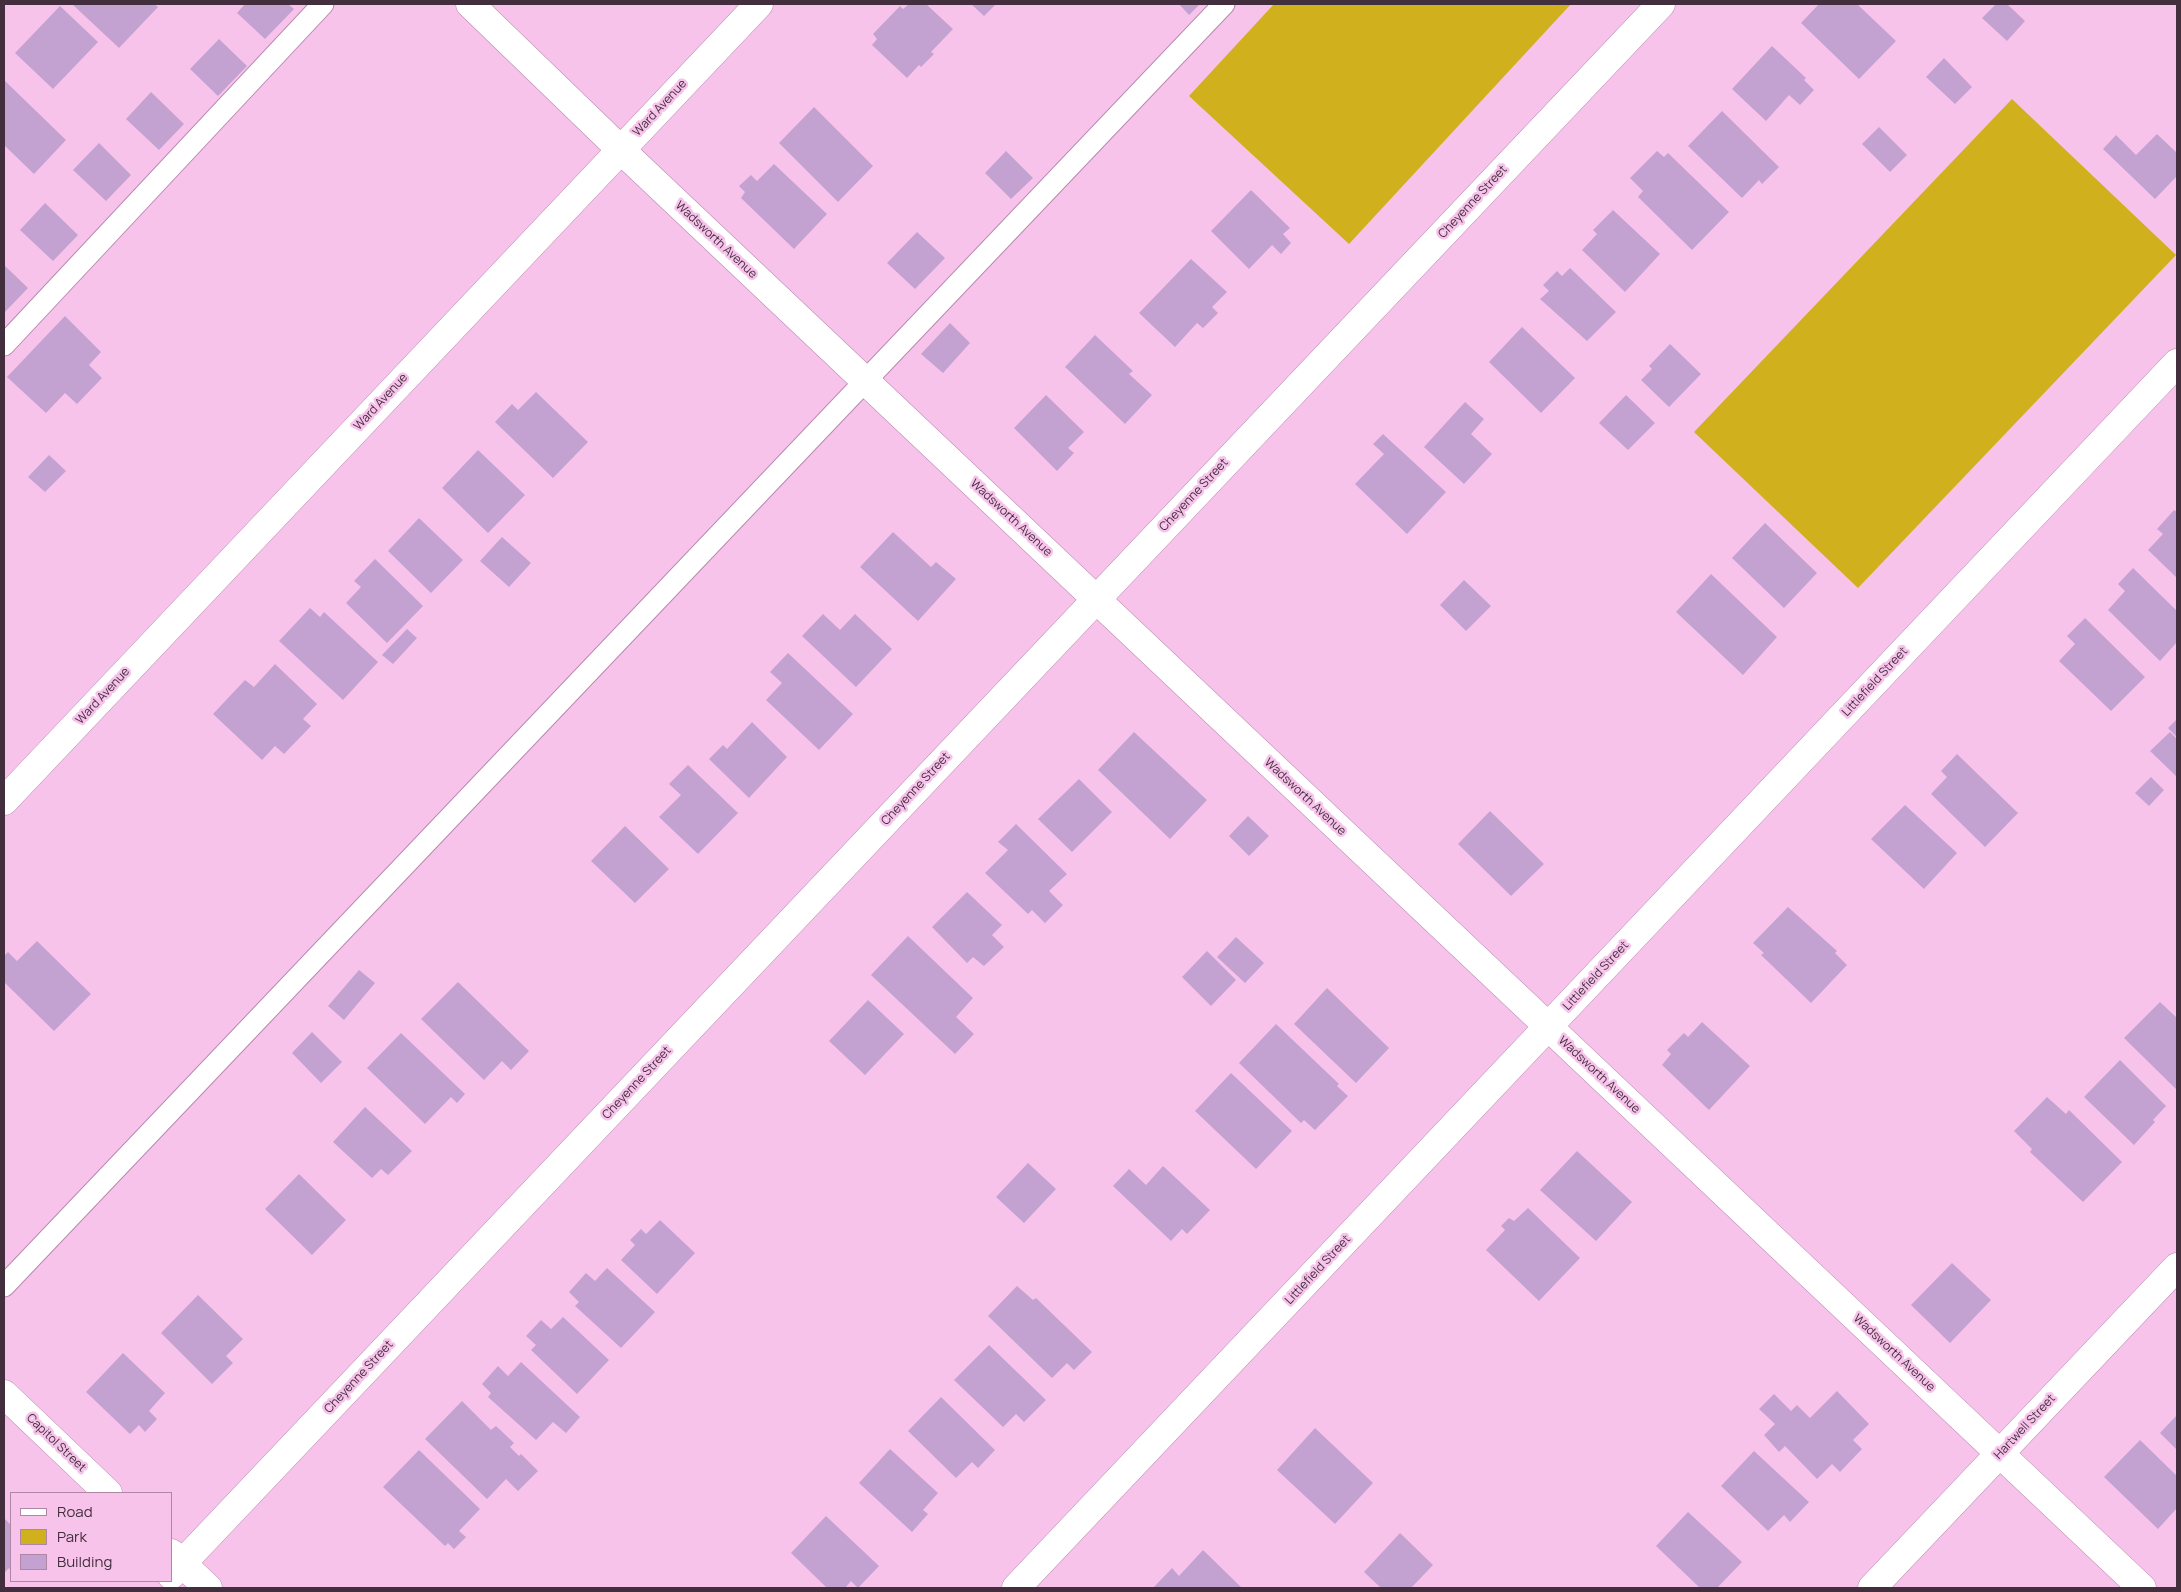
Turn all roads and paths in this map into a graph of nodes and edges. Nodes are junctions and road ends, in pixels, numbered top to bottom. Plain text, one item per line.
1 (323, 4) edge
2 (470, 4) edge
3 (759, 4) edge
4 (1224, 4) edge
5 (1661, 4) edge
6 (621, 150) junction
7 (4, 345) edge
8 (2177, 363) edge
9 (865, 381) junction
10 (1096, 599) junction
11 (4, 801) edge
12 (1548, 1027) junction
13 (2177, 1267) edge
14 (4, 1286) edge
15 (4, 1394) edge
16 (2000, 1454) junction
17 (107, 1492) edge
18 (173, 1568) edge
19 (208, 1588) edge
20 (1016, 1588) edge
21 (1872, 1588) edge
22 (2142, 1588) edge

1 - 7 lane
2 - 6 street, Wadsworth Avenue
3 - 6 street, Ward Avenue
4 - 9 lane
5 - 10 street, Cheyenne Street
6 - 9 street, Wadsworth Avenue
6 - 11 street, Ward Avenue
8 - 12 street, Littlefield Street
9 - 10 street, Wadsworth Avenue
9 - 14 lane
10 - 12 street, Wadsworth Avenue
10 - 18 street, Cheyenne Street
12 - 16 street, Wadsworth Avenue
12 - 20 street, Littlefield Street
13 - 16 street, Hartwell Street
15 - 17 street, Capitol Street
16 - 21 street, Hartwell Street
16 - 22 street, Wadsworth Avenue
18 - 19 street

